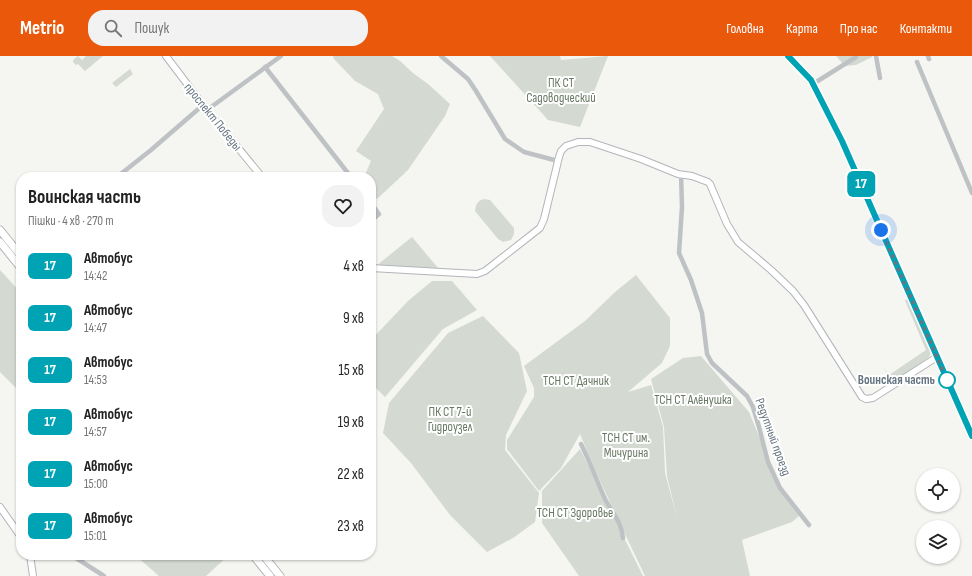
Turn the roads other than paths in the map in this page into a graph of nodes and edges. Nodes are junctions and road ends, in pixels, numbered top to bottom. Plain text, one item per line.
1 (166, 56) edge
2 (281, 56) edge
3 (441, 56) edge
4 (788, 56) edge
5 (876, 56) edge
6 (856, 57) edge
7 (917, 62) dead end
8 (265, 67) junction
9 (880, 78) dead end
10 (813, 84) junction
11 (205, 108) junction
12 (558, 161) junction
13 (123, 172) edge
14 (258, 172) edge
15 (346, 172) edge
16 (681, 174) junction
17 (972, 193) edge
18 (0, 230) edge
19 (0, 242) edge
20 (16, 250) edge
21 (16, 262) edge
22 (376, 268) edge
23 (937, 357) junction
24 (972, 436) edge
25 (581, 444) dead end
26 (0, 507) edge
27 (809, 525) dead end
28 (16, 530) edge
29 (623, 538) dead end
30 (31, 560) edge
31 (79, 560) edge
32 (257, 560) edge
33 (267, 560) edge
34 (34, 576) edge
35 (104, 576) edge
36 (270, 576) edge
37 (280, 576) edge

1 - 11 street, проспект Победы
2 - 8 street
3 - 12 street
4 - 10 street
5 - 9 street
6 - 10 street
7 - 17 street
8 - 11 street
8 - 15 street
10 - 23 street
11 - 13 street
11 - 14 street, проспект Победы
12 - 16 street
12 - 22 street
16 - 23 street
16 - 27 street, Редутный проезд
18 - 20 main road
19 - 21 main road
23 - 24 street
25 - 29 street
26 - 28 street
30 - 34 street
31 - 35 street
32 - 36 main road
33 - 37 main road

